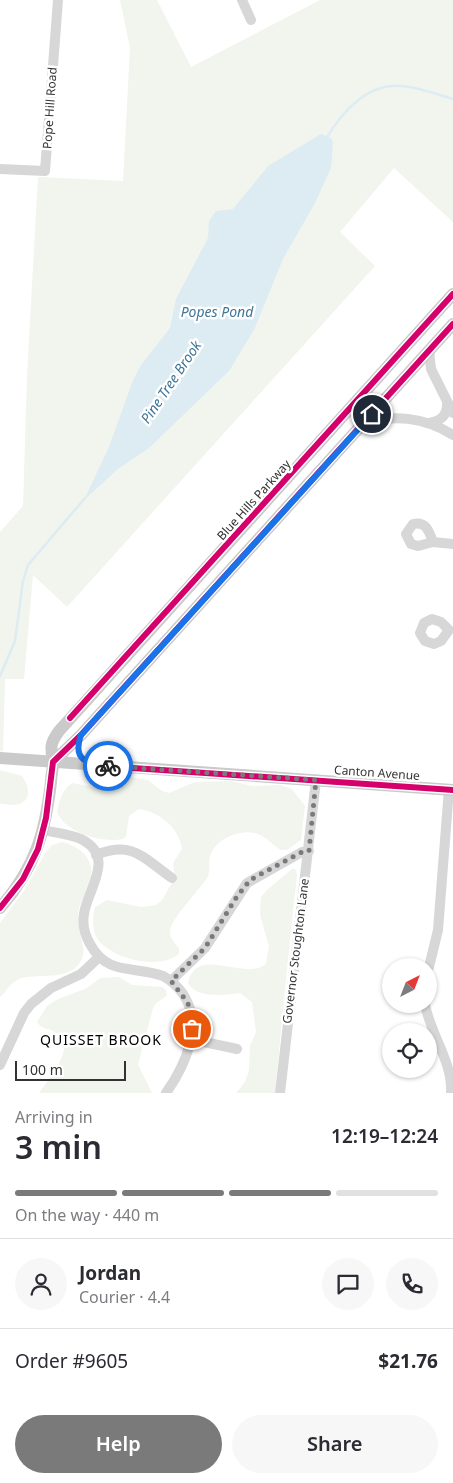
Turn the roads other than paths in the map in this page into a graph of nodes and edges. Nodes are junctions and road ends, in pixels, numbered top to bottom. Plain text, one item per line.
1 (58, 0) edge
2 (242, 0) edge
3 (251, 20) dead end
4 (0, 169) edge
5 (453, 294) edge
6 (453, 324) edge
7 (429, 350) junction
8 (447, 402) junction
9 (453, 413) edge
10 (429, 423) junction
11 (361, 427) junction
12 (453, 435) edge
13 (302, 463) junction
14 (317, 476) junction
15 (433, 542) dead end
16 (453, 544) edge
17 (63, 726) junction
18 (81, 735) junction
19 (0, 758) edge
20 (53, 762) junction
21 (89, 765) junction
22 (316, 780) junction
23 (451, 789) edge
24 (44, 830) junction
25 (309, 851) junction
26 (96, 855) junction
27 (172, 878) dead end
28 (0, 908) edge
29 (99, 956) junction
30 (431, 958) edge
31 (171, 981) junction
32 (427, 1013) edge
33 (190, 1039) junction
34 (237, 1049) dead end
35 (0, 1065) edge
36 (166, 1093) edge
37 (280, 1093) edge
38 (451, 1093) edge

1 - 4 street, Pope Hill Road
2 - 3 street
5 - 13 main road, Blue Hills Parkway
6 - 7 main road
7 - 8 street
7 - 11 main road
8 - 9 street
8 - 10 street
10 - 11 street
10 - 12 street
11 - 14 main road
13 - 14 main road
13 - 17 main road, Blue Hills Parkway
14 - 18 main road
15 - 16 street
17 - 18 main road
17 - 20 main road, Blue Hills Parkway
18 - 20 main road
18 - 21 main road
19 - 20 main road, Canton Avenue
20 - 21 main road, Canton Avenue
20 - 24 main road, Blue Hills Parkway
21 - 22 main road, Canton Avenue
22 - 23 main road, Canton Avenue
22 - 25 street, Governor Stoughton Lane
23 - 30 street
24 - 26 street
24 - 28 main road, Blue Hills Parkway
25 - 31 street
25 - 37 street, Governor Stoughton Lane
26 - 27 street
26 - 29 street
29 - 31 street
29 - 35 street
31 - 33 street
32 - 38 street
33 - 34 street
33 - 36 street

